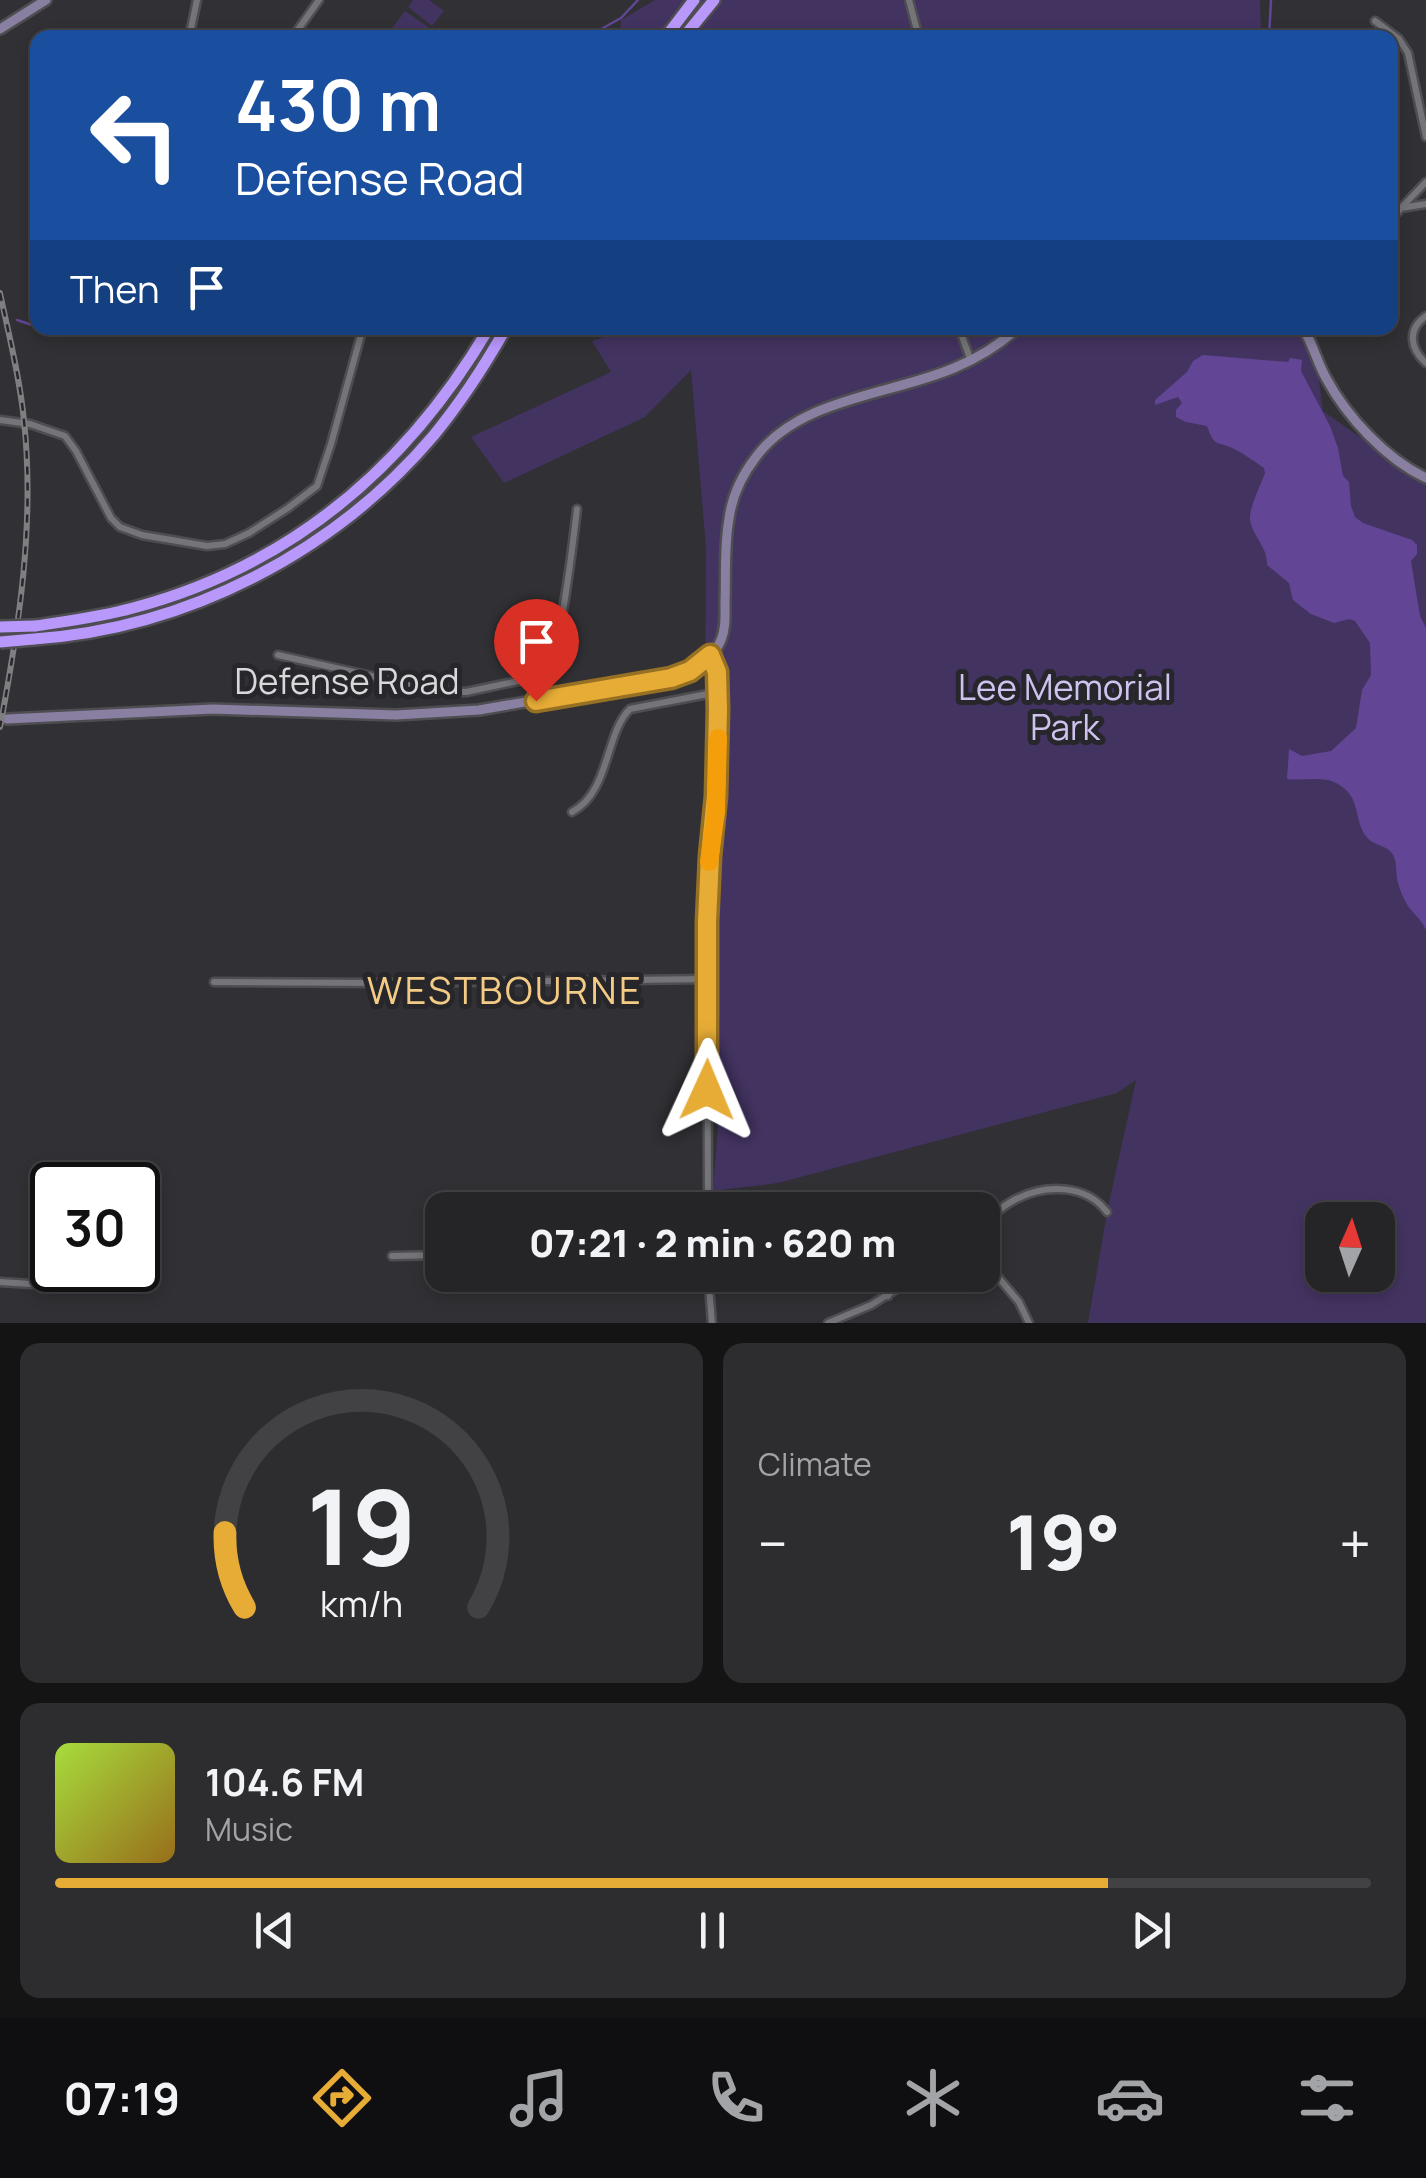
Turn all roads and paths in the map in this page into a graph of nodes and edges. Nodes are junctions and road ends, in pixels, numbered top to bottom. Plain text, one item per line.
1 (46, 0) edge
2 (196, 0) edge
3 (320, 0) edge
4 (694, 0) edge
5 (714, 0) edge
6 (909, 0) edge
7 (1375, 21) dead end
8 (0, 28) edge
9 (190, 30) edge
10 (298, 30) edge
11 (670, 30) edge
12 (690, 30) edge
13 (917, 30) edge
14 (1389, 30) edge
15 (1398, 38) edge
16 (1426, 137) edge
17 (1426, 182) edge
18 (1426, 204) edge
19 (1402, 208) junction
20 (1398, 212) edge
21 (1426, 316) edge
22 (361, 335) edge
23 (485, 335) edge
24 (502, 335) edge
25 (962, 335) edge
26 (1010, 335) edge
27 (1307, 335) edge
28 (971, 360) junction
29 (1426, 363) edge
30 (0, 420) edge
31 (1426, 478) edge
32 (578, 509) dead end
33 (0, 627) edge
34 (35, 632) junction
35 (0, 642) edge
36 (278, 655) dead end
37 (710, 655) junction
38 (718, 692) junction
39 (8, 719) dead end
40 (572, 812) dead end
41 (708, 980) junction
42 (214, 982) dead end
43 (708, 1192) edge
44 (1000, 1210) edge
45 (1107, 1212) dead end
46 (425, 1255) edge
47 (392, 1256) dead end
48 (1000, 1279) edge
49 (0, 1282) edge
50 (30, 1284) edge
51 (709, 1292) edge
52 (886, 1292) edge
53 (894, 1292) edge
54 (888, 1296) junction
55 (712, 1323) edge
56 (828, 1323) edge
57 (1030, 1323) edge

1 - 8 street
2 - 9 street
3 - 10 street
4 - 11 highway
5 - 12 highway
6 - 13 street
7 - 14 street
15 - 16 street
17 - 19 street
18 - 19 street
19 - 20 street
21 - 29 street
22 - 30 street
23 - 34 highway
24 - 34 highway
25 - 28 street
26 - 28 street
27 - 31 street
28 - 37 street
32 - 36 street
33 - 34 highway, bridge
34 - 35 highway, bridge
37 - 38 street
37 - 39 street, Defense Road
38 - 40 street
38 - 41 street
41 - 42 street
41 - 43 street
44 - 45 street
46 - 47 street
48 - 57 street
49 - 50 street
51 - 55 street
52 - 54 street
53 - 54 street
54 - 56 street

